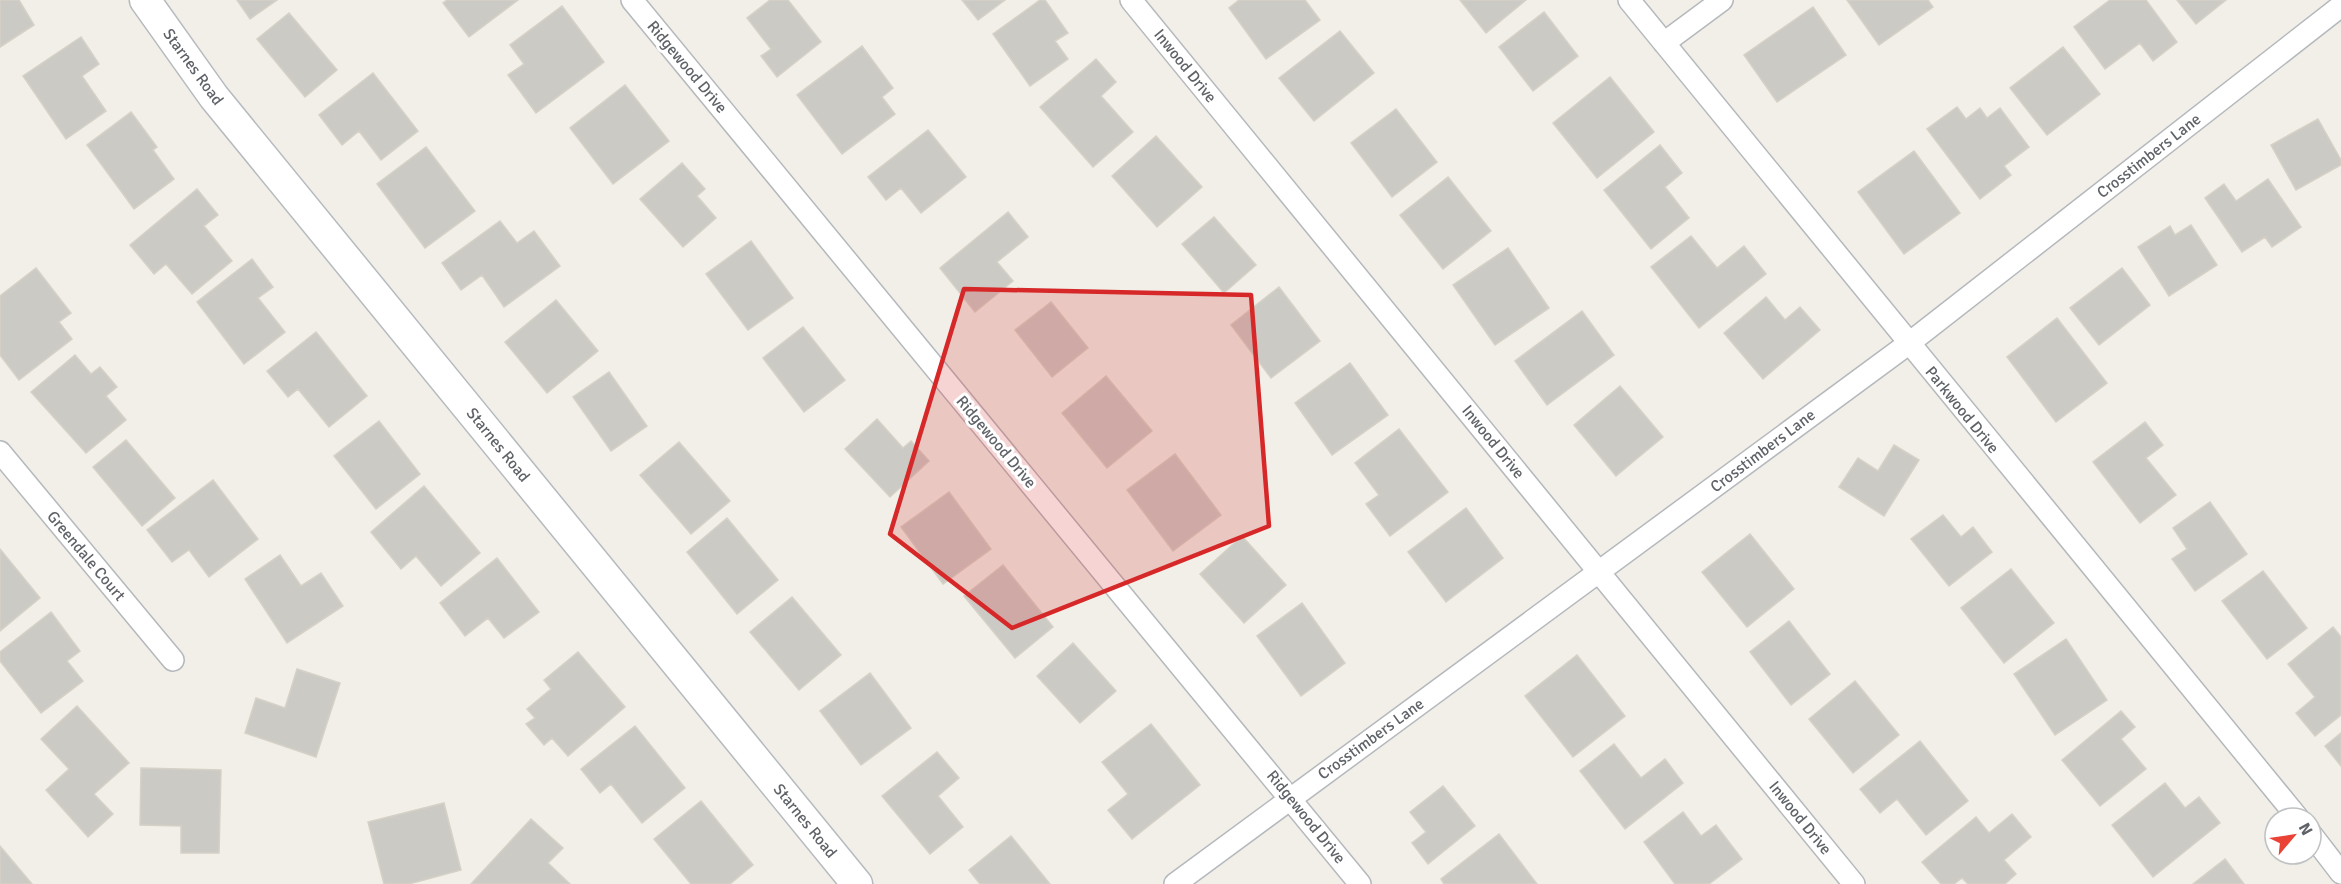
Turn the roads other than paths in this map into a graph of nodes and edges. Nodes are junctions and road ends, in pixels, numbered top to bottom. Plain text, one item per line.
1 (145, 0) edge
2 (632, 0) edge
3 (1131, 0) edge
4 (1629, 0) edge
5 (1722, 0) edge
6 (2335, 11) edge
7 (1664, 43) junction
8 (1908, 344) junction
9 (0, 452) edge
10 (1600, 572) junction
11 (173, 660) dead end
12 (1291, 798) junction
13 (2288, 806) edge
14 (2323, 850) edge
15 (2341, 873) edge
16 (857, 884) edge
17 (1175, 884) edge
18 (1360, 884) edge
19 (1854, 884) edge

1 - 16 main road, Starnes Road
2 - 12 street, Ridgewood Drive
3 - 10 street, Inwood Drive
4 - 7 street, Parkwood Drive
5 - 7 street
6 - 8 street, Crosstimbers Lane
7 - 8 street, Parkwood Drive
8 - 10 street, Crosstimbers Lane
8 - 13 street, Parkwood Drive
9 - 11 street, Greendale Court
10 - 12 street, Crosstimbers Lane
10 - 19 street, Inwood Drive
12 - 17 street, Crosstimbers Lane
12 - 18 street, Ridgewood Drive
14 - 15 street

